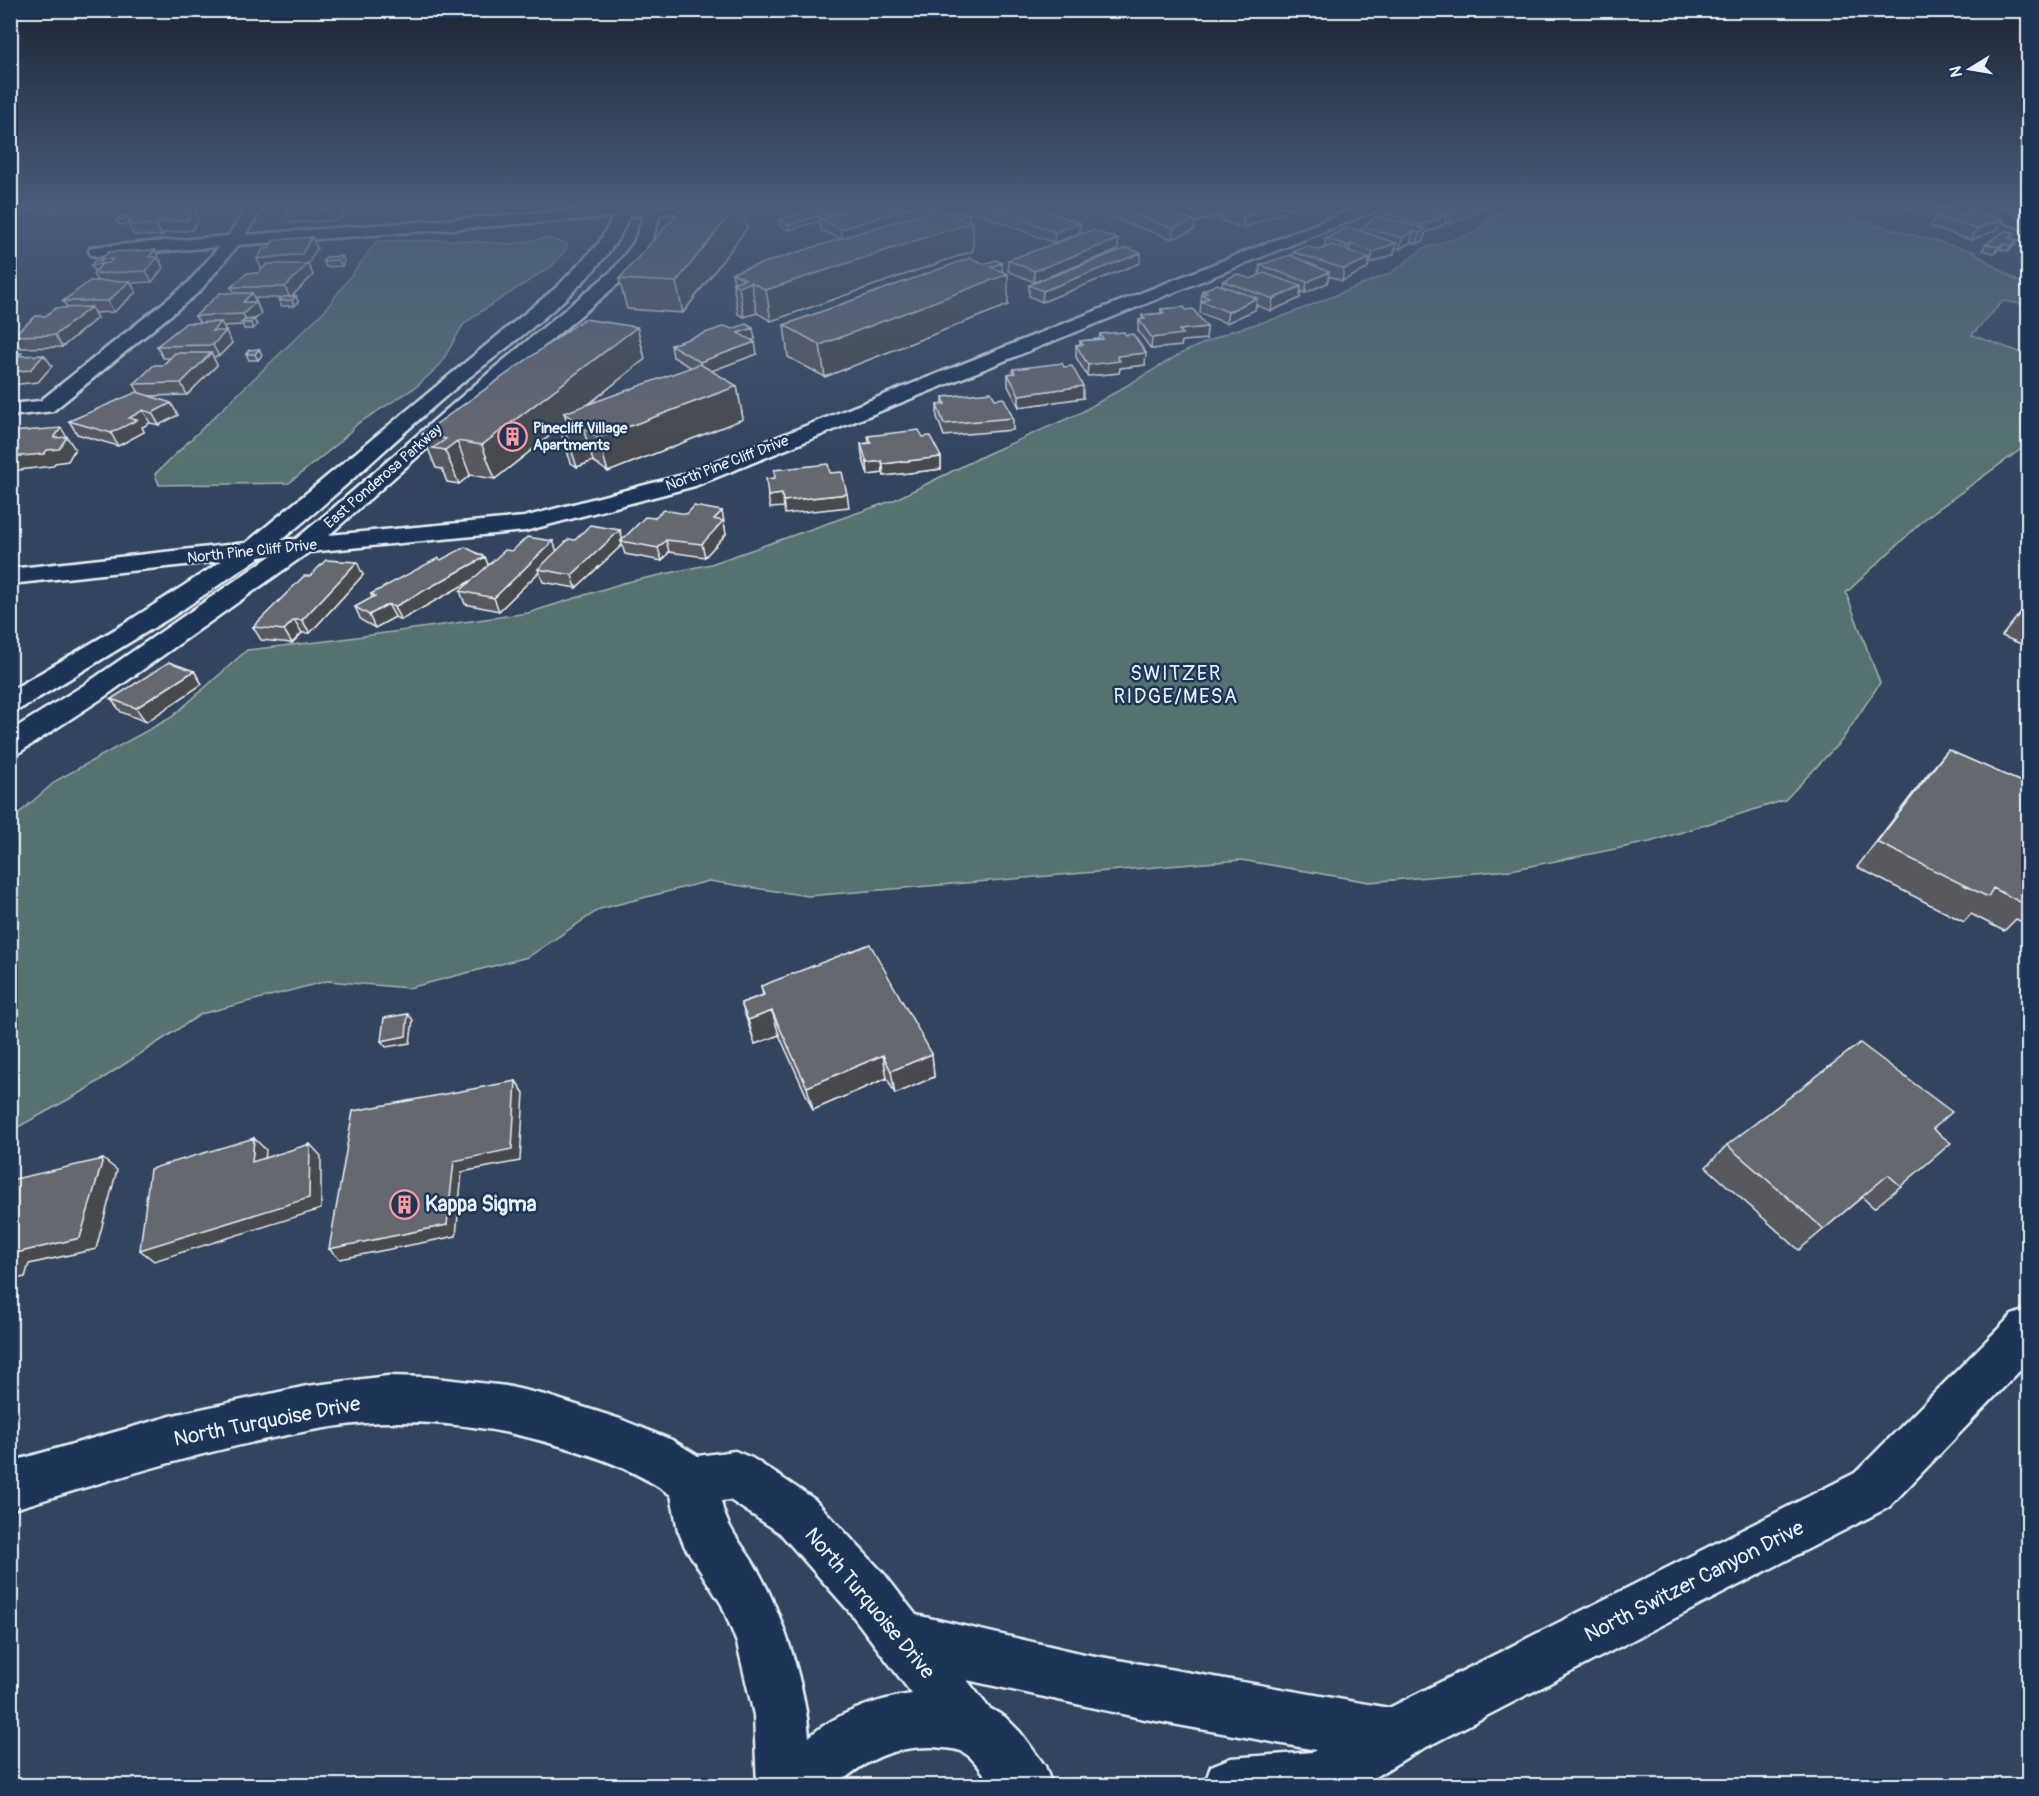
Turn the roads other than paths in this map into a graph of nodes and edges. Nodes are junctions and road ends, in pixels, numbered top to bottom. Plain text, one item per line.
1 (189, 291) edge
2 (561, 291) edge
3 (597, 291) edge
4 (1158, 291) edge
5 (526, 322) junction
6 (556, 326) junction
7 (10, 410) edge
8 (300, 547) junction
9 (252, 550) junction
10 (10, 577) edge
11 (10, 703) edge
12 (10, 745) edge
13 (2028, 1331) edge
14 (693, 1481) junction
15 (10, 1486) edge
16 (901, 1637) junction
17 (969, 1727) junction
18 (1392, 1736) junction
19 (1316, 1782) edge
20 (785, 1785) edge
21 (800, 1785) edge
22 (1025, 1785) edge
23 (1231, 1785) edge

1 - 7 street
2 - 5 street, East Ponderosa Parkway
3 - 6 street, East Ponderosa Parkway
4 - 8 street, North Pine Cliff Drive
5 - 6 street
5 - 9 street, East Ponderosa Parkway
6 - 8 street, East Ponderosa Parkway
8 - 9 street, North Pine Cliff Drive
8 - 12 street, East Ponderosa Parkway
9 - 10 street, North Pine Cliff Drive
9 - 11 street, East Ponderosa Parkway
13 - 18 street, North Switzer Canyon Drive
14 - 15 street, North Turquoise Drive
14 - 16 street, North Turquoise Drive
14 - 20 street
16 - 17 street, North Turquoise Drive
16 - 18 street
17 - 21 street
17 - 22 street
18 - 19 street, North Switzer Canyon Drive
19 - 23 street, North Switzer Canyon Drive

